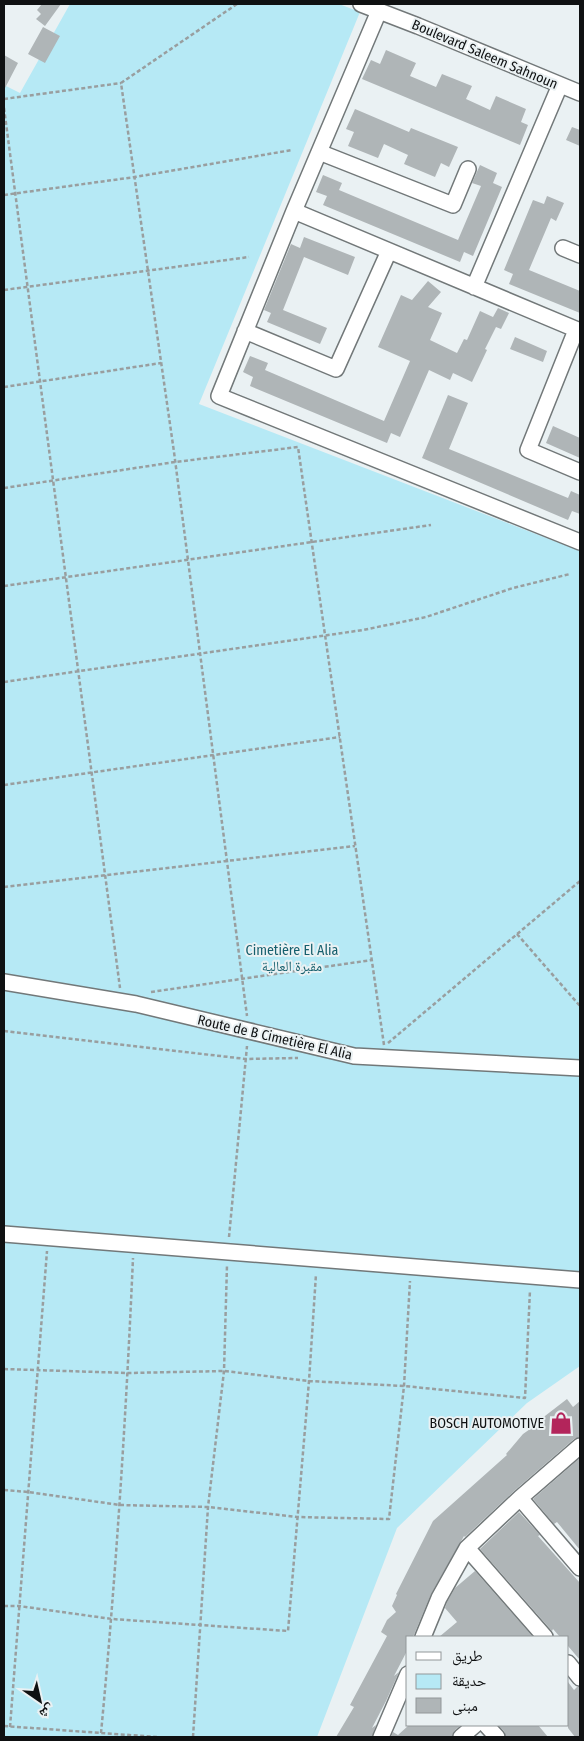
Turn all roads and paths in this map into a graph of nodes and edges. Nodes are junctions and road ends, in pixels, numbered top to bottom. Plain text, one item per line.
1 (237, 4) edge
2 (361, 4) edge
3 (379, 11) junction
4 (121, 83) junction
5 (560, 85) junction
6 (580, 93) edge
7 (4, 99) edge
8 (4, 108) edge
9 (292, 150) dead end
10 (319, 152) junction
11 (468, 169) dead end
12 (135, 177) junction
13 (15, 194) junction
14 (4, 195) edge
15 (294, 211) junction
16 (563, 248) dead end
17 (389, 251) junction
18 (580, 255) edge
19 (249, 257) dead end
20 (148, 270) junction
21 (27, 287) junction
22 (474, 287) junction
23 (4, 290) edge
24 (578, 330) edge
25 (245, 331) junction
26 (161, 363) junction
27 (40, 381) junction
28 (4, 387) edge
29 (175, 462) junction
30 (580, 472) edge
31 (53, 480) junction
32 (4, 488) edge
33 (431, 525) dead end
34 (312, 541) junction
35 (580, 542) edge
36 (188, 559) junction
37 (570, 574) dead end
38 (66, 577) junction
39 (4, 586) edge
40 (325, 635) junction
41 (200, 653) junction
42 (78, 671) junction
43 (4, 682) edge
44 (340, 737) junction
45 (213, 755) junction
46 (92, 773) junction
47 (4, 785) edge
48 (355, 846) junction
49 (227, 861) junction
50 (106, 875) junction
51 (580, 881) edge
52 (4, 887) edge
53 (517, 934) junction
54 (372, 960) junction
55 (242, 979) junction
56 (4, 982) edge
57 (149, 992) dead end
58 (122, 1002) junction
59 (580, 1006) edge
60 (4, 1031) edge
61 (249, 1031) junction
62 (304, 1058) dead end
63 (246, 1059) junction
64 (580, 1068) edge
65 (4, 1234) edge
66 (48, 1237) junction
67 (134, 1244) junction
68 (228, 1252) junction
69 (317, 1260) junction
70 (410, 1267) junction
71 (530, 1277) junction
72 (580, 1280) edge
73 (4, 1368) edge
74 (37, 1371) junction
75 (224, 1371) junction
76 (128, 1373) junction
77 (309, 1381) junction
78 (404, 1386) junction
79 (580, 1446) edge
80 (4, 1490) edge
81 (28, 1492) junction
82 (520, 1498) junction
83 (120, 1505) junction
84 (208, 1507) junction
85 (297, 1517) junction
86 (467, 1548) junction
87 (578, 1561) edge
88 (4, 1606) edge
89 (19, 1606) junction
90 (112, 1619) junction
91 (200, 1626) junction
92 (423, 1636) edge
93 (544, 1636) edge
94 (569, 1664) edge
95 (580, 1678) edge
96 (406, 1679) edge
97 (4, 1726) edge
98 (474, 1726) edge
99 (487, 1726) edge
100 (10, 1727) junction
101 (102, 1733) junction
102 (157, 1737) edge
103 (192, 1737) edge
104 (381, 1737) edge
105 (461, 1737) edge
106 (497, 1737) edge

1 - 4 path
2 - 3 street, Boulevard Saleem Sahnoun
3 - 5 street, Boulevard Saleem Sahnoun
3 - 10 street
4 - 7 path
4 - 12 path
5 - 6 street, Boulevard Saleem Sahnoun
5 - 22 street
8 - 13 path
9 - 12 path
10 - 11 street
10 - 15 street
12 - 13 path
12 - 20 path
13 - 14 path
13 - 21 path
15 - 17 street
15 - 25 street
16 - 18 street
17 - 22 street
17 - 25 street
19 - 20 path
20 - 21 path
20 - 26 path
21 - 23 path
21 - 27 path
22 - 24 street
24 - 30 street
25 - 35 street
26 - 27 path
26 - 29 path
27 - 28 path
27 - 31 path
29 - 31 path
29 - 34 path
29 - 36 path
31 - 32 path
31 - 38 path
33 - 34 path
34 - 36 path
34 - 40 path
36 - 38 path
36 - 41 path
37 - 40 path
38 - 39 path
38 - 42 path
40 - 41 path
40 - 44 path
41 - 42 path
41 - 45 path
42 - 43 path
42 - 46 path
44 - 45 path
44 - 48 path
45 - 46 path
45 - 49 path
46 - 47 path
46 - 50 path
48 - 49 path
48 - 54 path
49 - 50 path
49 - 55 path
50 - 52 path
50 - 58 path
51 - 53 path
53 - 54 path
53 - 59 path
54 - 55 path
55 - 57 path
55 - 61 path
56 - 58 street, Route de B Cimetière El Alia
58 - 61 street, Route de B Cimetière El Alia
60 - 63 path
61 - 63 path
61 - 64 street, Route de B Cimetière El Alia
62 - 63 path
63 - 68 path
65 - 66 street
66 - 67 street
66 - 74 path
67 - 68 street
67 - 76 path
68 - 69 street
68 - 75 path
69 - 70 street
69 - 77 path
70 - 71 street
70 - 78 path
71 - 72 street
71 - 78 path
73 - 74 path
74 - 76 path
74 - 81 path
75 - 76 path
75 - 77 path
75 - 84 path
76 - 83 path
77 - 78 path
77 - 85 path
78 - 85 path
79 - 82 street
80 - 81 path
81 - 83 path
81 - 89 path
82 - 86 street
82 - 87 street
83 - 84 path
83 - 90 path
84 - 85 path
84 - 91 path
85 - 91 path
86 - 92 street
86 - 93 street
88 - 89 path
89 - 90 path
89 - 100 path
90 - 91 path
90 - 101 path
91 - 103 path
94 - 95 street
96 - 104 street
97 - 100 path
98 - 105 street
99 - 106 street
100 - 101 path
101 - 102 path

